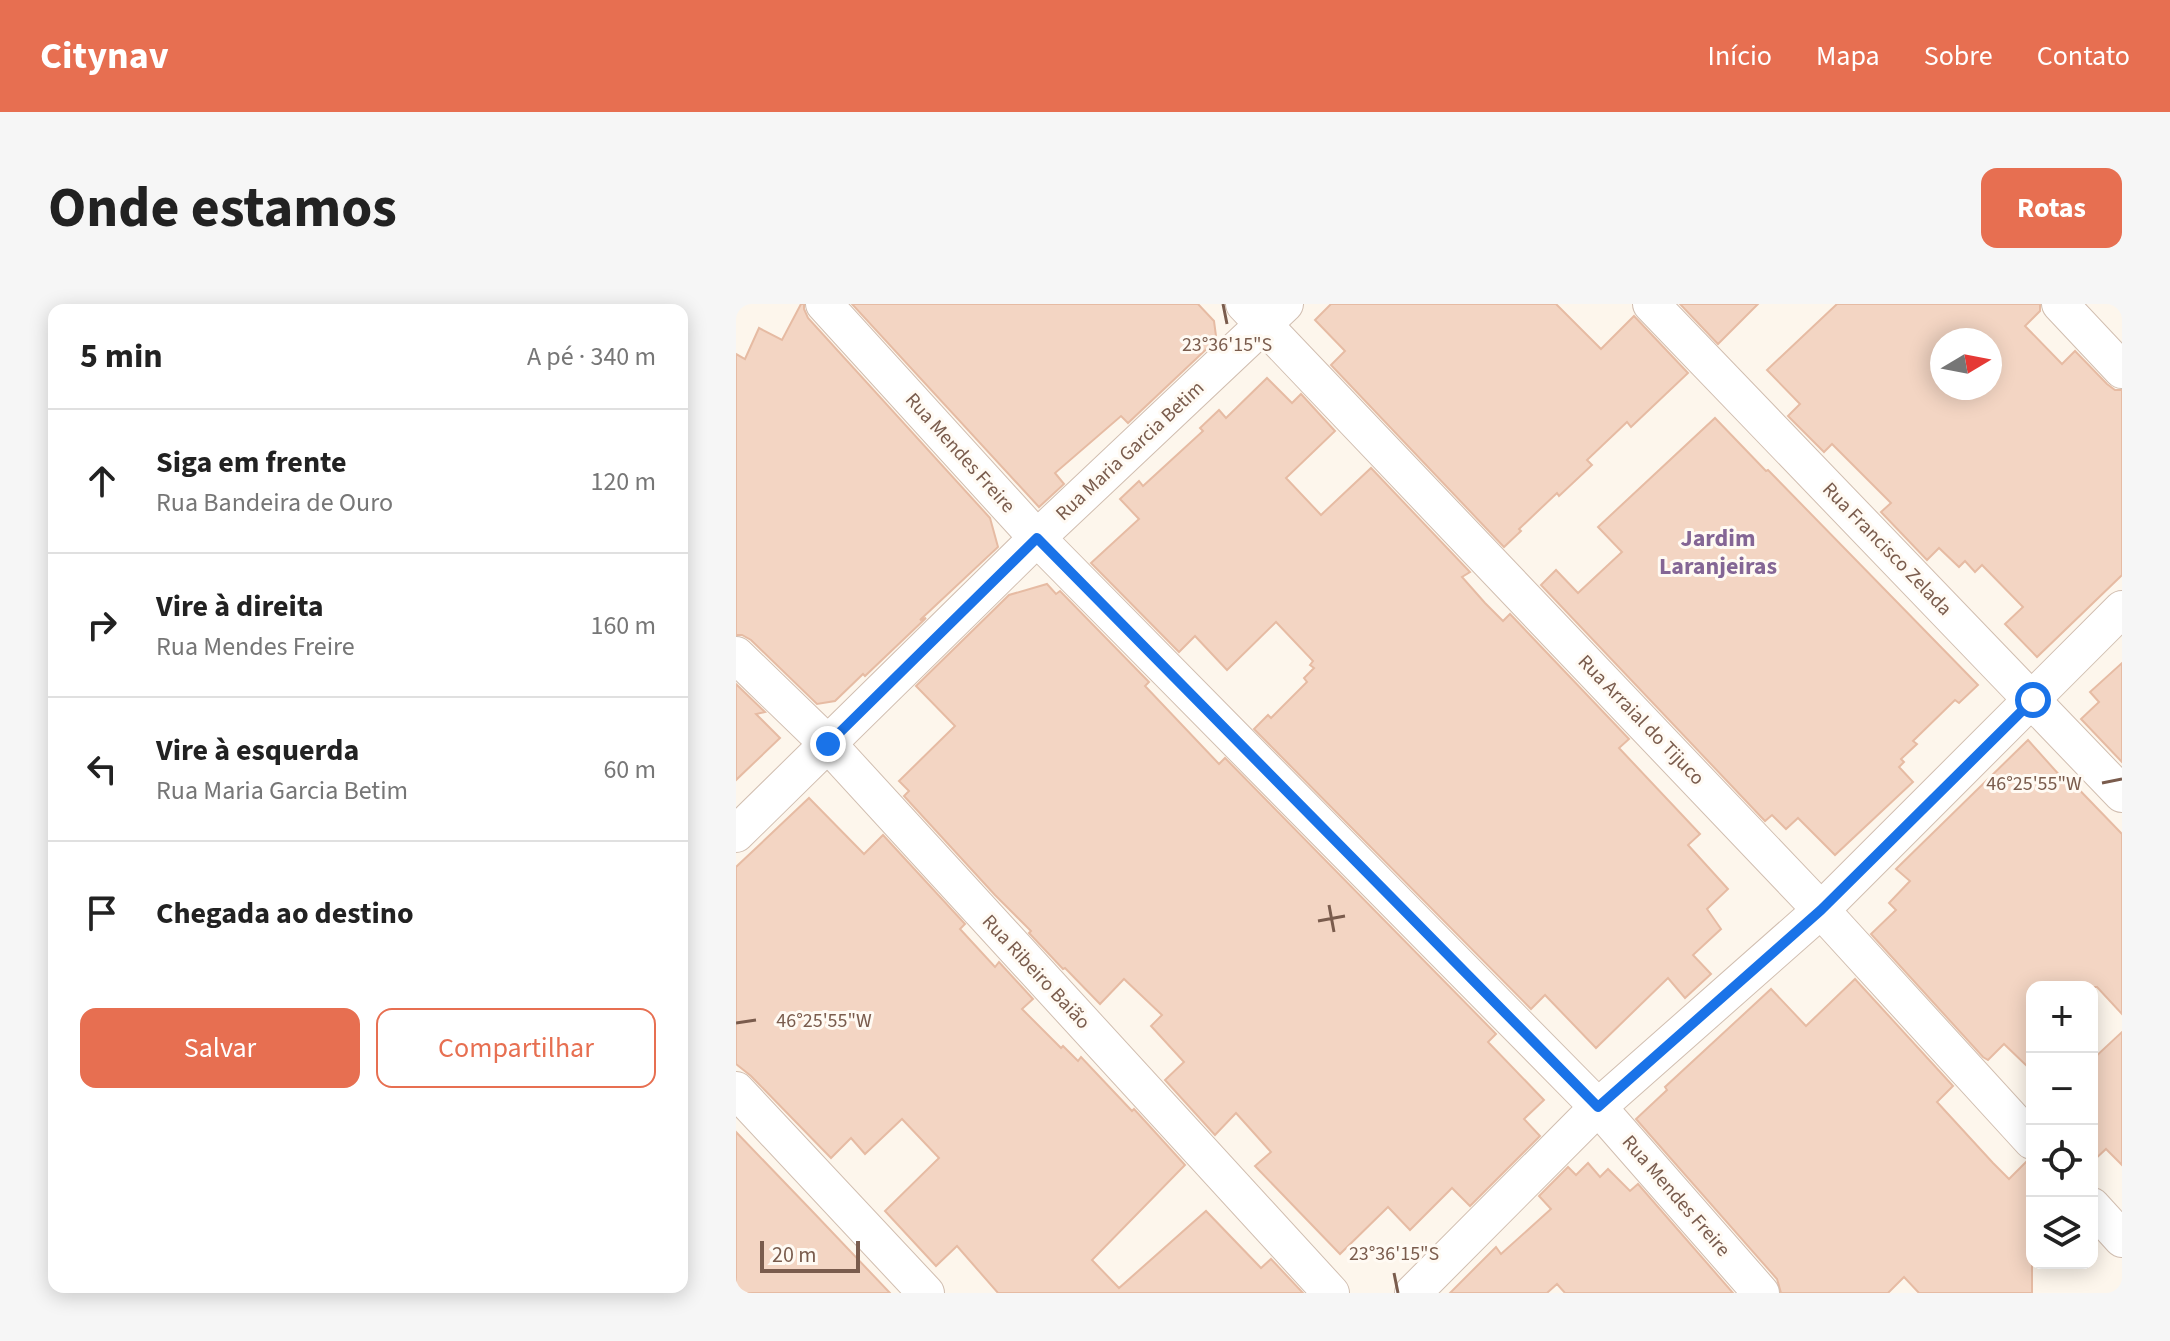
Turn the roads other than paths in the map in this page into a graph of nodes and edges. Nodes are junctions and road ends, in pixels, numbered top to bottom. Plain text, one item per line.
1 (824, 304) edge
2 (1651, 304) edge
3 (2060, 304) edge
4 (1264, 311) edge
5 (2122, 370) edge
6 (1037, 538) junction
7 (2122, 609) edge
8 (736, 655) edge
9 (2033, 700) junction
10 (828, 744) junction
11 (2122, 794) edge
12 (736, 834) edge
13 (1821, 910) junction
14 (736, 1090) edge
15 (1598, 1107) junction
16 (2026, 1134) edge
17 (2098, 1213) edge
18 (2122, 1239) edge
19 (926, 1293) edge
20 (1331, 1293) edge
21 (1413, 1293) edge
22 (1761, 1293) edge

1 - 6 street, Rua Mendes Freire
2 - 9 street, Rua Francisco Zelada
3 - 5 street
4 - 6 street, Rua Maria Garcia Betim
4 - 13 street, Rua Arraial do Tijuco
6 - 10 street, Rua Maria Garcia Betim
6 - 15 street, Rua Mendes Freire
7 - 9 street
8 - 10 street, Rua Ribeiro Baião
9 - 11 street, Rua Francisco Zelada
9 - 13 street
10 - 12 street, Rua Maria Garcia Betim
10 - 20 street, Rua Ribeiro Baião
13 - 15 street
13 - 16 street, Rua Arraial do Tijuco
14 - 19 street
15 - 21 street
15 - 22 street, Rua Mendes Freire
17 - 18 street

